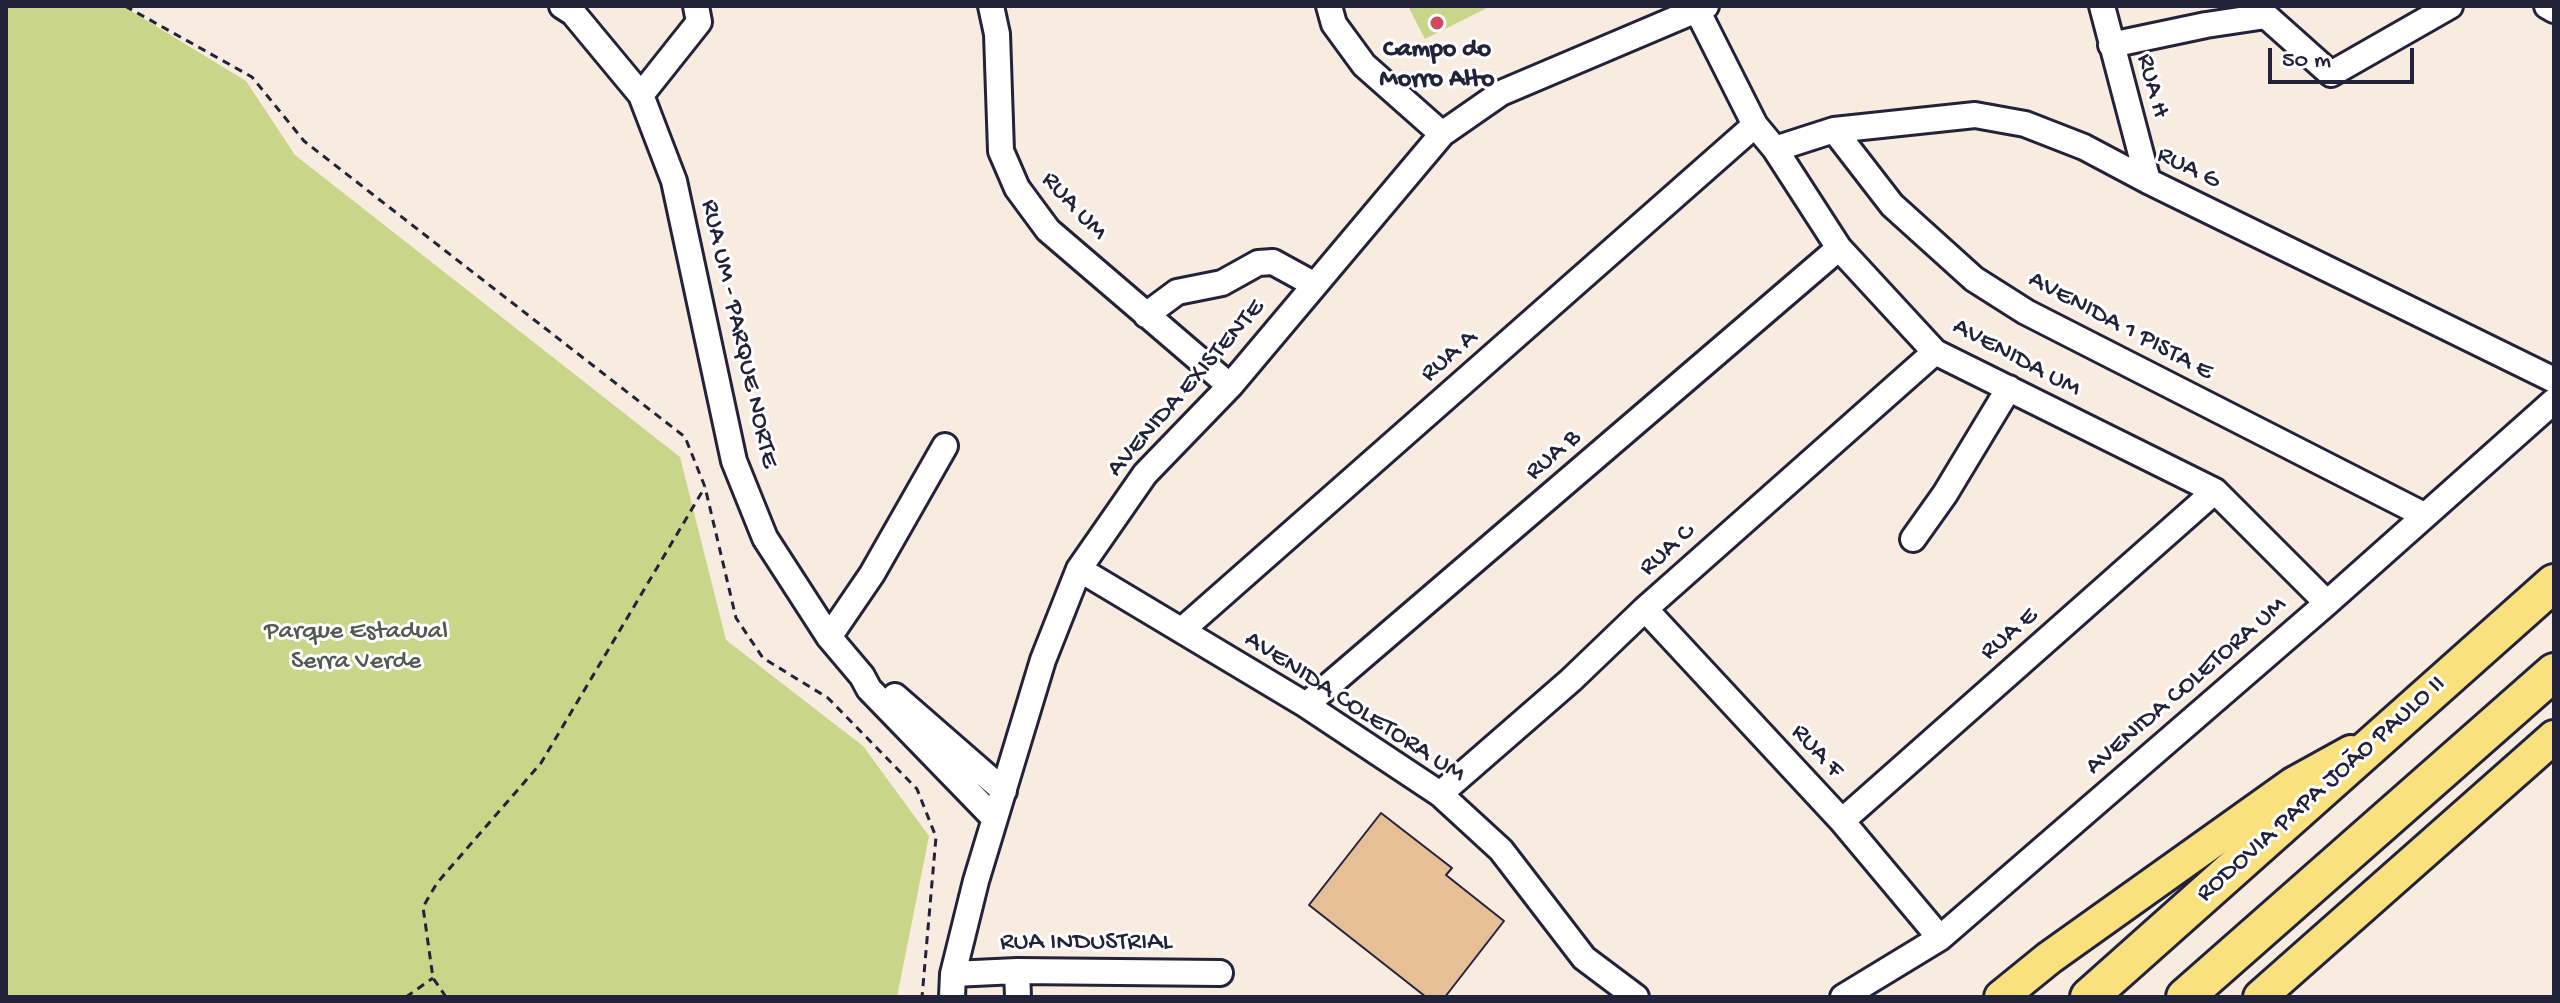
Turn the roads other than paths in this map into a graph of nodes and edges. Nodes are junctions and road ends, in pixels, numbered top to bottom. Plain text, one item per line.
1 (562, 6) edge
2 (696, 6) edge
3 (991, 6) edge
4 (1329, 6) edge
5 (2102, 6) edge
6 (2450, 6) edge
7 (2547, 6) edge
8 (1700, 7) edge
9 (2554, 10) edge
10 (2272, 11) edge
11 (2111, 45) junction
12 (641, 95) junction
13 (1755, 125) junction
14 (1834, 130) junction
15 (1442, 134) junction
16 (1775, 149) junction
17 (2148, 181) junction
18 (1839, 248) junction
19 (1315, 285) junction
20 (1146, 315) junction
21 (1935, 352) junction
22 (2554, 380) edge
23 (1230, 386) junction
24 (2009, 388) junction
25 (2554, 401) edge
26 (945, 446) dead end
27 (2215, 491) junction
28 (2424, 515) junction
29 (1913, 539) dead end
30 (1079, 569) junction
31 (2554, 583) edge
32 (2327, 603) junction
33 (1645, 609) junction
34 (1182, 630) junction
35 (829, 637) junction
36 (2554, 672) edge
37 (862, 676) junction
38 (1306, 705) junction
39 (2392, 729) junction
40 (2554, 737) edge
41 (1004, 791) junction
42 (1440, 794) junction
43 (994, 818) junction
44 (1842, 821) junction
45 (1940, 938) junction
46 (1017, 971) junction
47 (1220, 973) dead end
48 (953, 986) edge
49 (1018, 997) edge
50 (1636, 997) edge
51 (1843, 997) edge
52 (2001, 997) edge
53 (2089, 997) edge
54 (2185, 997) edge
55 (2260, 997) edge

1 - 12 street, RUA UM - PARQUE NORTE
2 - 12 street
3 - 20 street, RUA UM
4 - 15 street
5 - 11 street, RUA H
6 - 10 street
7 - 9 street
8 - 13 street, AVENIDA UM
8 - 15 street, AVENIDA EXISTENTE
10 - 11 street
11 - 17 street, RUA H
12 - 35 street, RUA UM - PARQUE NORTE
13 - 16 street, AVENIDA UM
13 - 34 street, RUA A
14 - 16 street, RUA G
14 - 17 street, RUA G
14 - 28 street, AVENIDA 1 PISTA E
15 - 19 street, AVENIDA EXISTENTE
16 - 18 street, AVENIDA UM
17 - 22 street, RUA G
18 - 21 street, AVENIDA UM
18 - 38 street, RUA B
19 - 20 street
19 - 23 street, AVENIDA EXISTENTE
20 - 23 street, RUA UM
21 - 24 street, AVENIDA UM
21 - 33 street, RUA C
23 - 30 street, AVENIDA EXISTENTE
24 - 27 street, AVENIDA UM
24 - 29 street
25 - 28 street, AVENIDA COLETORA UM
26 - 35 street
27 - 32 street, AVENIDA UM
27 - 44 street, RUA E
28 - 32 street, AVENIDA COLETORA UM
30 - 34 street, AVENIDA COLETORA UM
30 - 41 street, AVENIDA EXISTENTE
31 - 39 highway, RODOVIA PAPA JOÃO PAULO II
32 - 45 street, AVENIDA COLETORA UM
33 - 42 street, RUA C
33 - 44 street, RUA F
34 - 38 street, AVENIDA COLETORA UM
35 - 37 street, RUA UM - PARQUE NORTE
36 - 54 highway
37 - 41 street, RUA UM - PARQUE NORTE
37 - 43 street, RUA UM - PARQUE NORTE
38 - 42 street, AVENIDA COLETORA UM
39 - 52 main road
39 - 53 highway, RODOVIA PAPA JOÃO PAULO II
40 - 55 main road
41 - 43 street, AVENIDA EXISTENTE
42 - 50 street, AVENIDA COLETORA UM
43 - 48 street, AVENIDA EXISTENTE
44 - 45 street, RUA F
45 - 51 street, AVENIDA COLETORA UM
46 - 47 street, RUA INDUSTRIAL
46 - 48 street, RUA INDUSTRIAL
46 - 49 street

